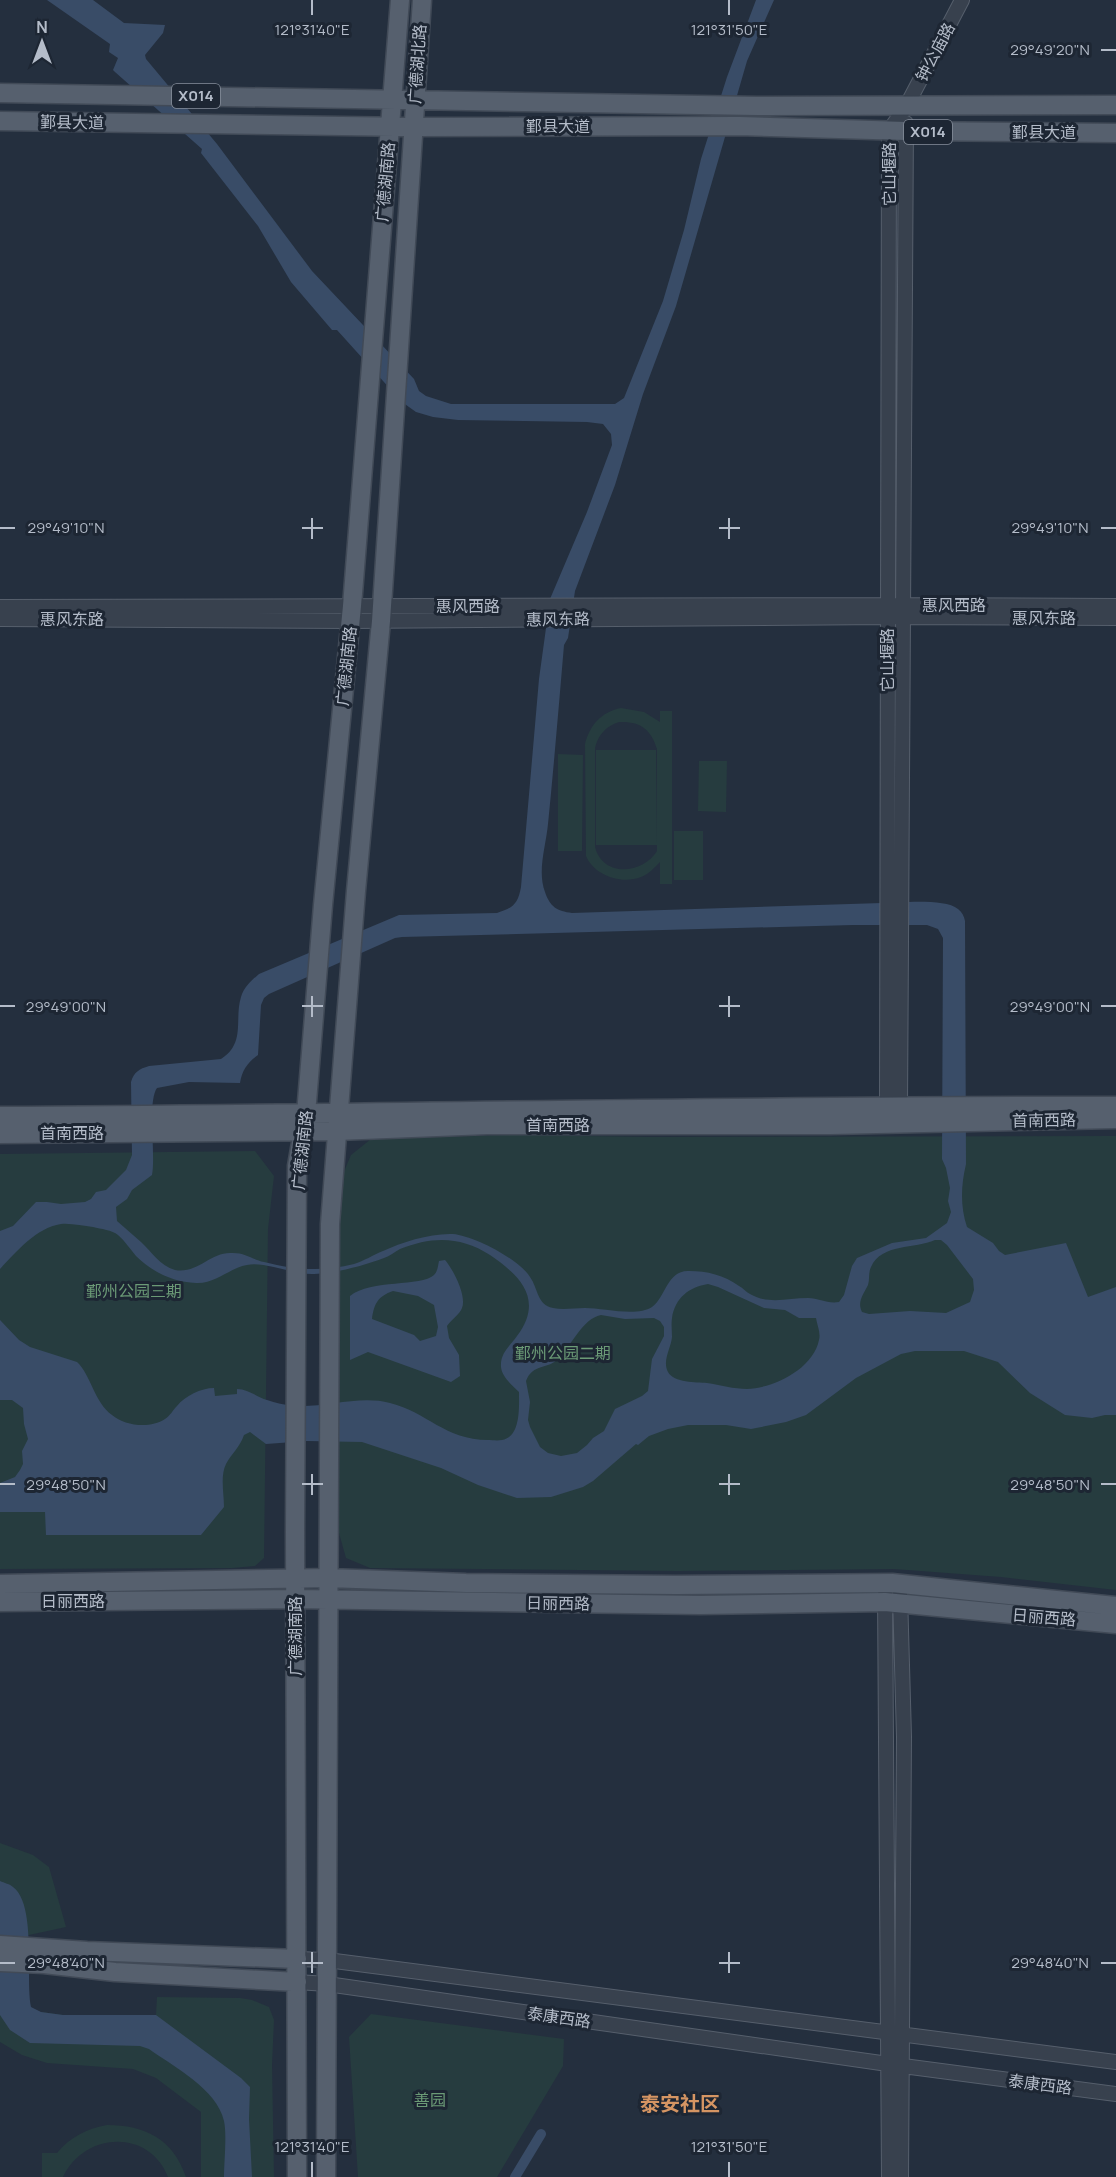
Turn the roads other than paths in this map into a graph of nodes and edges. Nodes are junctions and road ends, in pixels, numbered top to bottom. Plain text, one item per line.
1 (400, 0) edge
2 (422, 0) edge
3 (962, 0) edge
4 (0, 93) edge
5 (392, 99) junction
6 (414, 100) junction
7 (908, 105) junction
8 (1116, 105) edge
9 (0, 121) edge
10 (389, 127) junction
11 (412, 127) junction
12 (898, 131) junction
13 (1116, 133) edge
14 (1116, 606) edge
15 (0, 607) edge
16 (887, 611) junction
17 (902, 611) junction
18 (381, 613) junction
19 (351, 614) junction
20 (0, 618) edge
21 (1116, 618) edge
22 (893, 1105) junction
23 (1116, 1106) edge
24 (0, 1116) edge
25 (1116, 1119) edge
26 (304, 1123) junction
27 (338, 1123) junction
28 (0, 1134) edge
29 (295, 1578) junction
30 (329, 1578) junction
31 (893, 1583) junction
32 (0, 1584) edge
33 (295, 1599) junction
34 (328, 1600) junction
35 (0, 1602) edge
36 (892, 1603) junction
37 (1116, 1606) edge
38 (1116, 1624) edge
39 (0, 1945) edge
40 (44, 1956) junction
41 (297, 1959) junction
42 (327, 1960) junction
43 (0, 1962) edge
44 (297, 1982) junction
45 (327, 1984) junction
46 (895, 2035) junction
47 (1116, 2062) edge
48 (895, 2065) junction
49 (1116, 2094) edge
50 (297, 2177) edge
51 (326, 2177) edge
52 (889, 2177) edge
53 (902, 2177) edge

1 - 5 main road, 广德湖北路
2 - 6 main road, 广德湖北路
3 - 7 street, 钟公庙路
4 - 5 main road, 鄞县大道 / X014
5 - 6 main road, 鄞县大道 / X014
5 - 10 main road, 广德湖北路
6 - 7 main road, 鄞县大道 / X014
6 - 11 main road, 广德湖北路
7 - 8 main road, 鄞县大道 / X014
7 - 12 street, 它山堰路
9 - 10 main road, 鄞县大道 / X014
10 - 11 main road, 鄞县大道 / X014
10 - 19 main road, 广德湖南路
11 - 12 main road, 鄞县大道 / X014
11 - 18 main road, 广德湖南路
12 - 13 main road, 鄞县大道 / X014
12 - 16 street, 它山堰路
12 - 17 street, 它山堰路
14 - 17 street, 惠风西路
15 - 19 street
16 - 17 street, 惠风东路
16 - 18 street, 惠风东路
16 - 22 street, 它山堰路
17 - 21 street, 惠风东路
17 - 22 street, 它山堰路
18 - 19 street
18 - 27 main road, 广德湖南路
19 - 20 street, 惠风东路
19 - 26 main road, 广德湖南路
22 - 23 main road, 首南西路
22 - 27 main road, 首南西路
24 - 26 main road, 首南西路
25 - 27 main road, 首南西路
26 - 27 main road, 首南西路
26 - 28 main road, 首南西路
26 - 29 main road, 广德湖南路
27 - 30 main road, 广德湖南路
29 - 30 main road, 日丽西路
29 - 32 main road, 日丽西路
29 - 33 main road, 广德湖南路
30 - 31 main road, 日丽西路
30 - 34 main road, 广德湖南路
31 - 36 street
31 - 37 main road, 日丽西路
33 - 34 main road, 日丽西路
33 - 35 main road, 日丽西路
33 - 41 main road, 广德湖南路
34 - 36 main road, 日丽西路
34 - 42 main road, 广德湖南路
36 - 38 main road, 日丽西路
36 - 46 street
39 - 40 main road, 泰康西路
40 - 41 main road, 泰康西路
40 - 43 main road, 泰康西路
40 - 44 main road, 泰康西路
41 - 42 street, 泰康西路
41 - 44 main road, 广德湖南路
42 - 45 main road, 广德湖南路
42 - 46 street, 泰康西路
44 - 45 street, 泰康西路
44 - 50 main road, 广德湖南路
45 - 48 street, 泰康西路
45 - 51 main road, 广德湖南路
46 - 47 street, 泰康西路
46 - 48 street
48 - 49 street, 泰康西路
48 - 52 street
48 - 53 street

